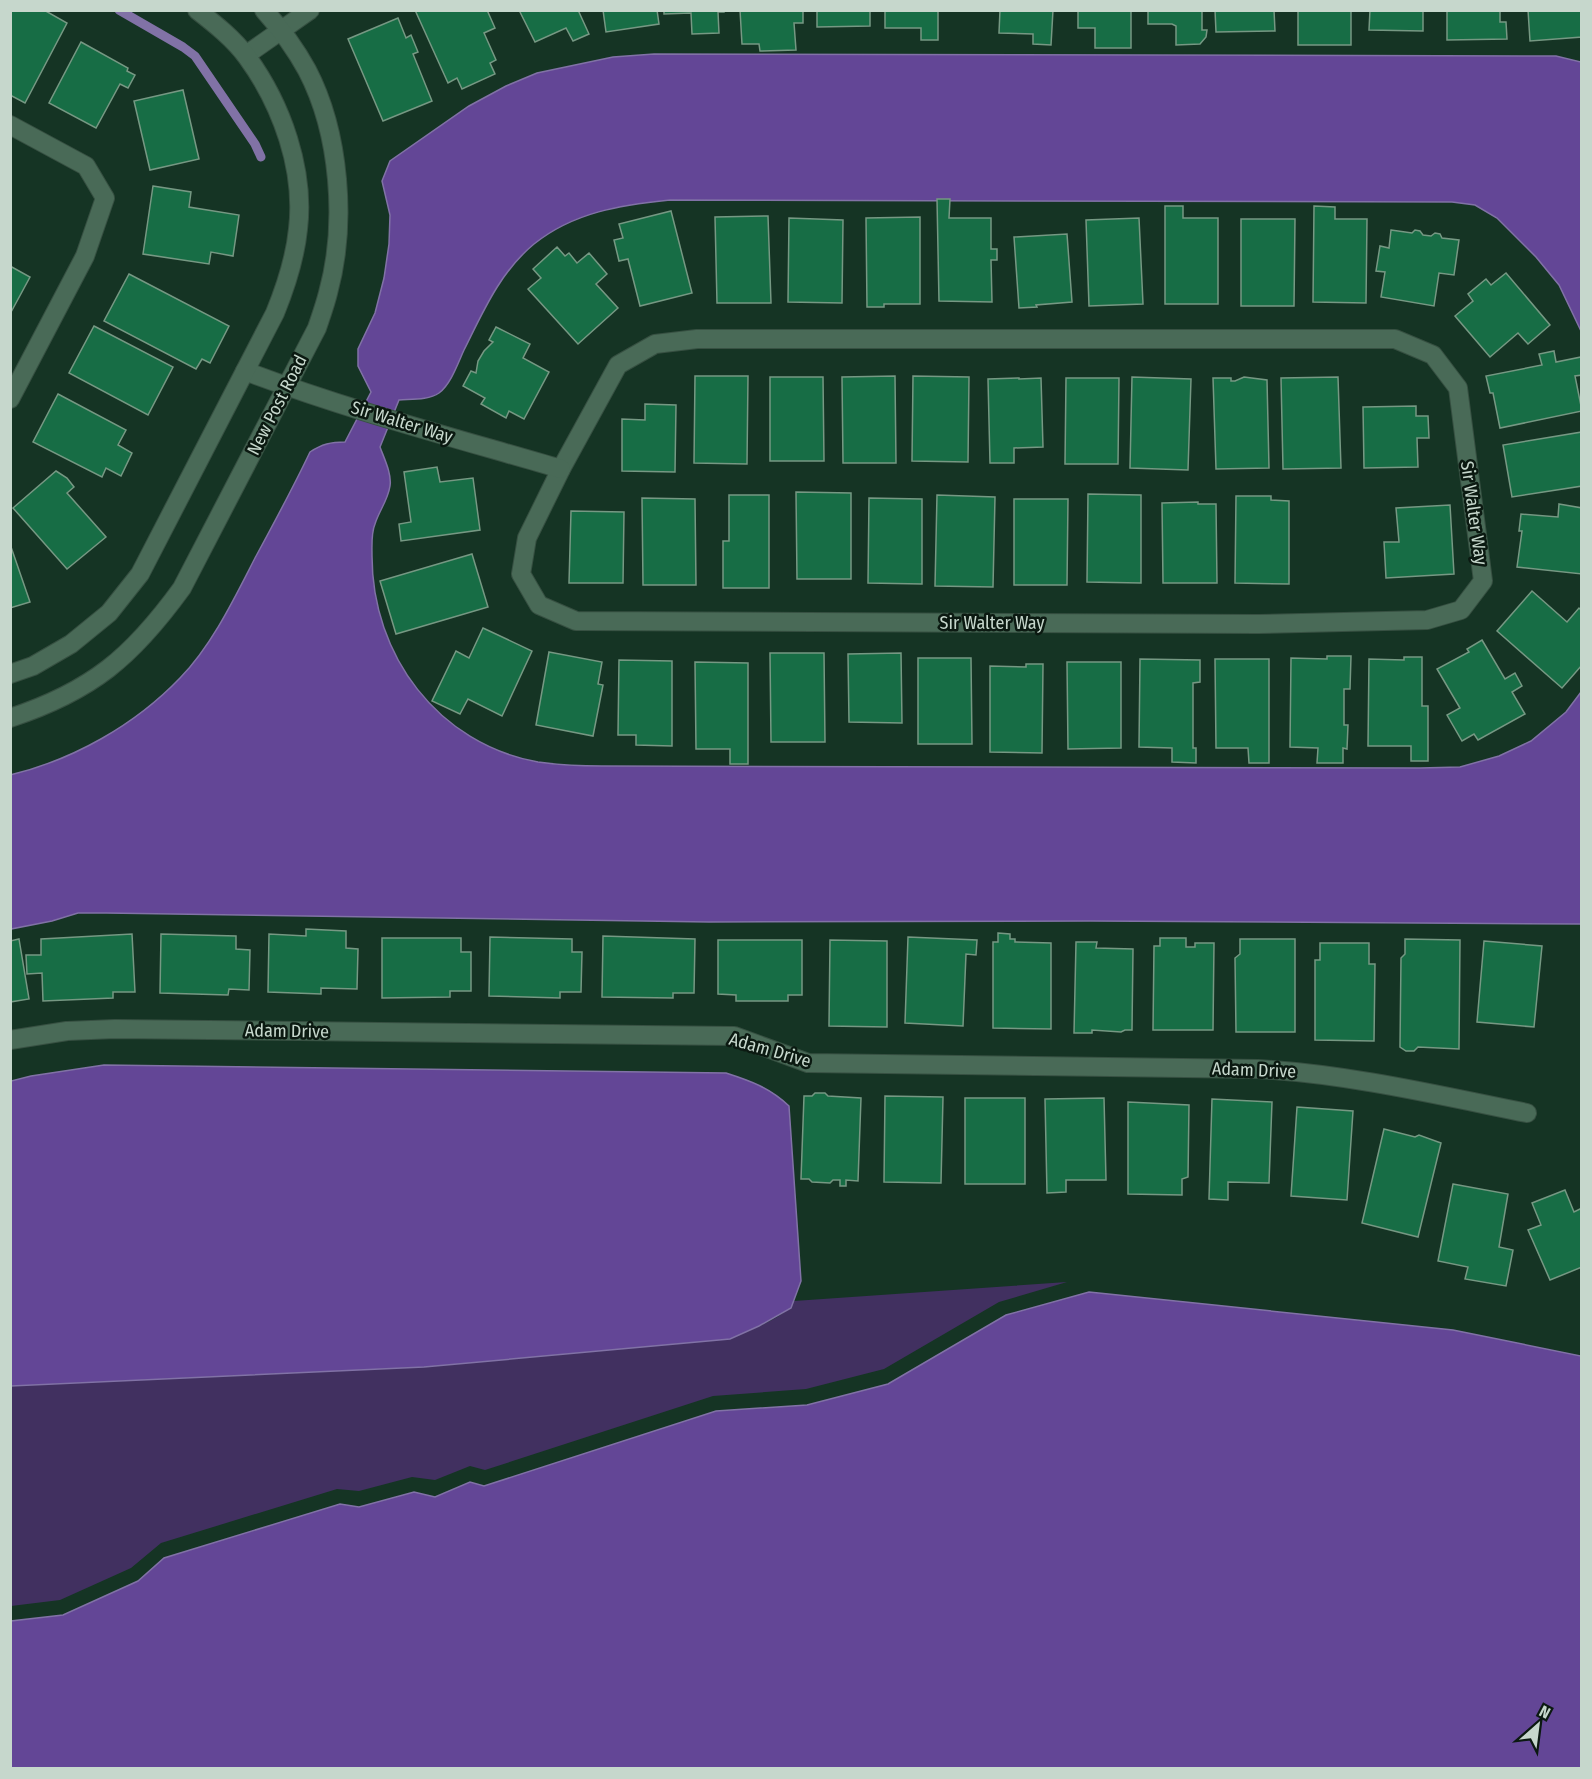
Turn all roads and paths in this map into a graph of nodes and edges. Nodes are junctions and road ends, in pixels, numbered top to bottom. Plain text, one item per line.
1 (197, 10) edge
2 (264, 10) edge
3 (310, 10) edge
4 (282, 30) junction
5 (246, 56) junction
6 (10, 125) edge
7 (244, 371) junction
8 (286, 387) junction
9 (10, 399) edge
10 (561, 469) junction
11 (10, 674) edge
12 (10, 718) edge
13 (10, 1040) edge
14 (1527, 1113) dead end

1 - 5 street
2 - 4 street, New Post Road
3 - 4 street
4 - 5 street
4 - 8 street, New Post Road
5 - 7 street
6 - 9 street
7 - 8 street, Sir Walter Way
7 - 11 street
8 - 10 street, Sir Walter Way
8 - 12 street, New Post Road
10 - 10 street, Sir Walter Way
13 - 14 street, Adam Drive

